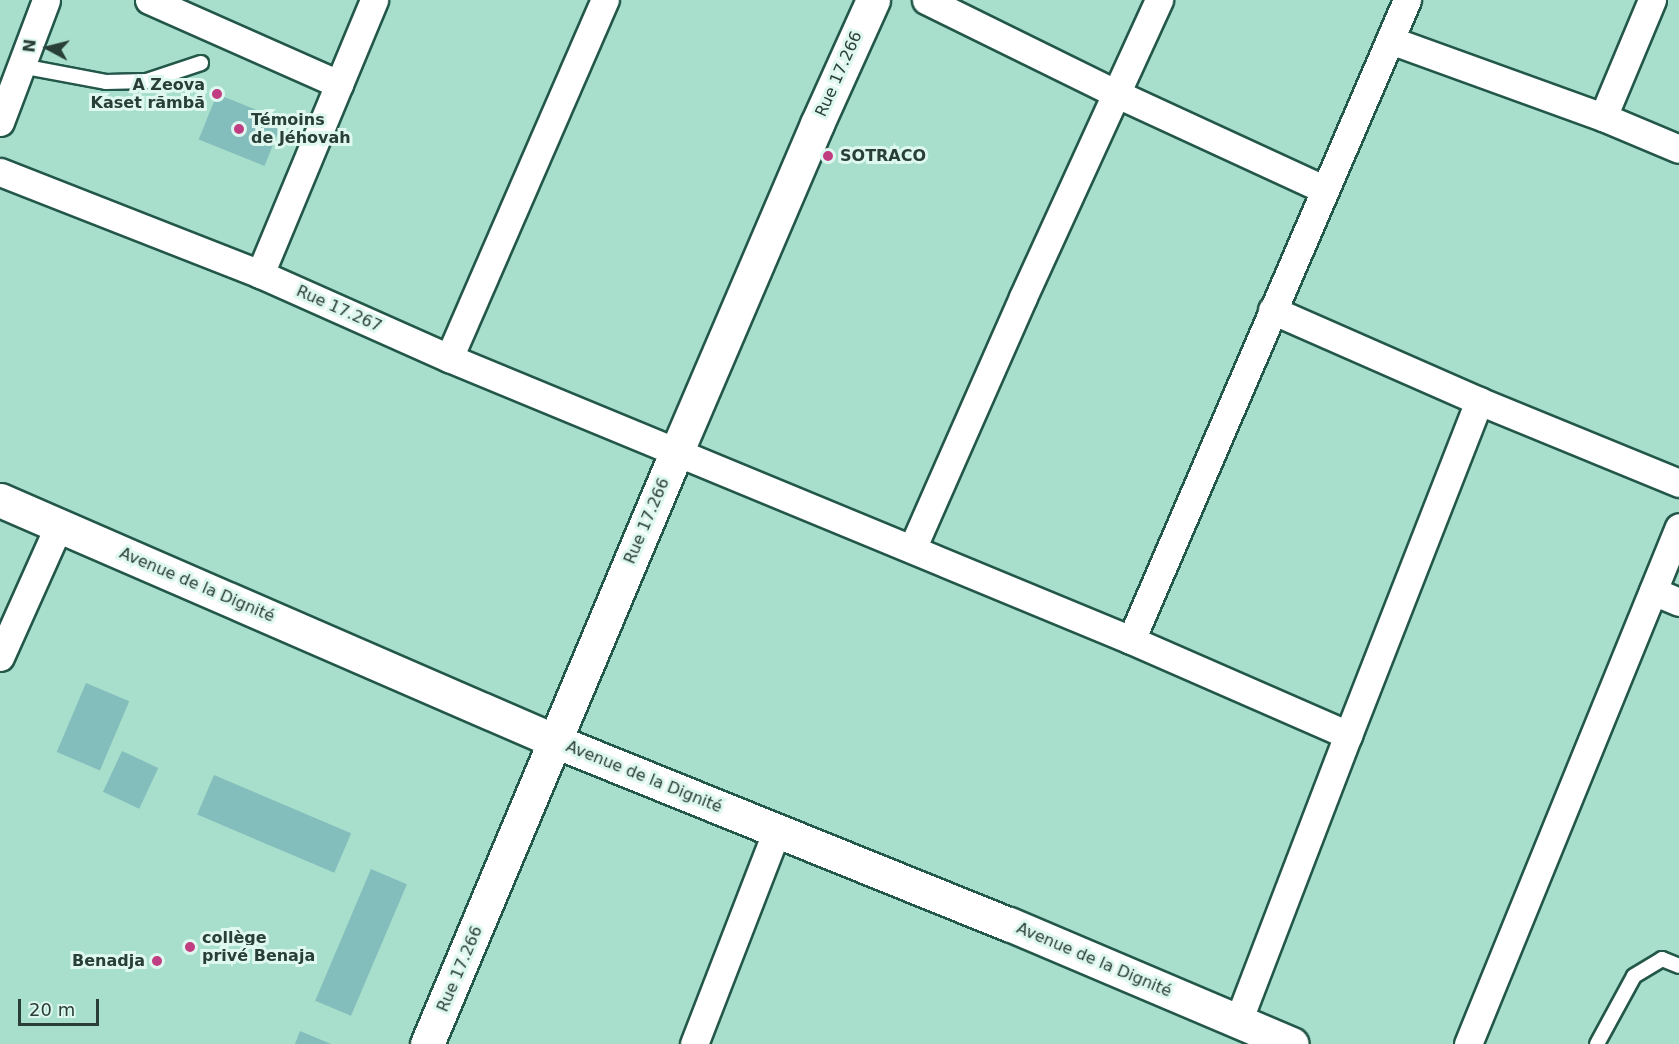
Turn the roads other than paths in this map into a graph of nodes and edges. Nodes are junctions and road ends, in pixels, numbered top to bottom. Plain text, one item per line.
1 (46, 0) edge
2 (149, 0) edge
3 (374, 0) edge
4 (605, 0) edge
5 (873, 0) edge
6 (926, 0) edge
7 (1159, 0) edge
8 (1407, 0) edge
9 (1652, 0) edge
10 (1390, 40) junction
11 (201, 63) dead end
12 (21, 66) junction
13 (339, 84) junction
14 (1117, 94) junction
15 (1603, 117) junction
16 (0, 122) edge
17 (1679, 149) edge
18 (0, 172) edge
19 (1324, 189) junction
20 (260, 274) junction
21 (1272, 310) junction
22 (449, 358) junction
23 (1479, 401) junction
24 (676, 453) junction
25 (1679, 483) edge
26 (0, 500) edge
27 (59, 525) junction
28 (1679, 527) edge
29 (912, 549) junction
30 (1653, 591) junction
31 (1679, 602) edge
32 (1131, 640) junction
33 (0, 657) edge
34 (1348, 735) junction
35 (555, 741) junction
36 (777, 830) junction
37 (1679, 966) edge
38 (1238, 1021) junction
39 (427, 1044) edge
40 (694, 1044) edge
41 (1292, 1044) edge
42 (1468, 1044) edge
43 (1597, 1044) edge

1 - 12 street
2 - 13 street
3 - 13 street
4 - 22 street
5 - 24 street, Rue 17.266
6 - 14 street
7 - 14 street
8 - 10 street
9 - 15 street
10 - 15 street
10 - 19 street
11 - 12 lane
12 - 16 street
13 - 20 street
14 - 19 street
14 - 29 street
15 - 17 street
18 - 20 street, Rue 17.267
19 - 21 street
20 - 22 street, Rue 17.267
21 - 23 street
21 - 32 street
22 - 24 street, Rue 17.267
23 - 25 street
23 - 34 street
24 - 29 street, Rue 17.267
24 - 35 street, Rue 17.266
26 - 27 street, Avenue de la Dignité
27 - 33 street
27 - 35 street, Avenue de la Dignité
28 - 30 street
29 - 32 street, Rue 17.267
30 - 31 street
30 - 42 street
32 - 34 street, Rue 17.267
34 - 38 street
35 - 36 street, Avenue de la Dignité
35 - 39 street, Rue 17.266
36 - 38 street, Avenue de la Dignité
36 - 40 street
37 - 43 lane
38 - 41 street, Avenue de la Dignité

